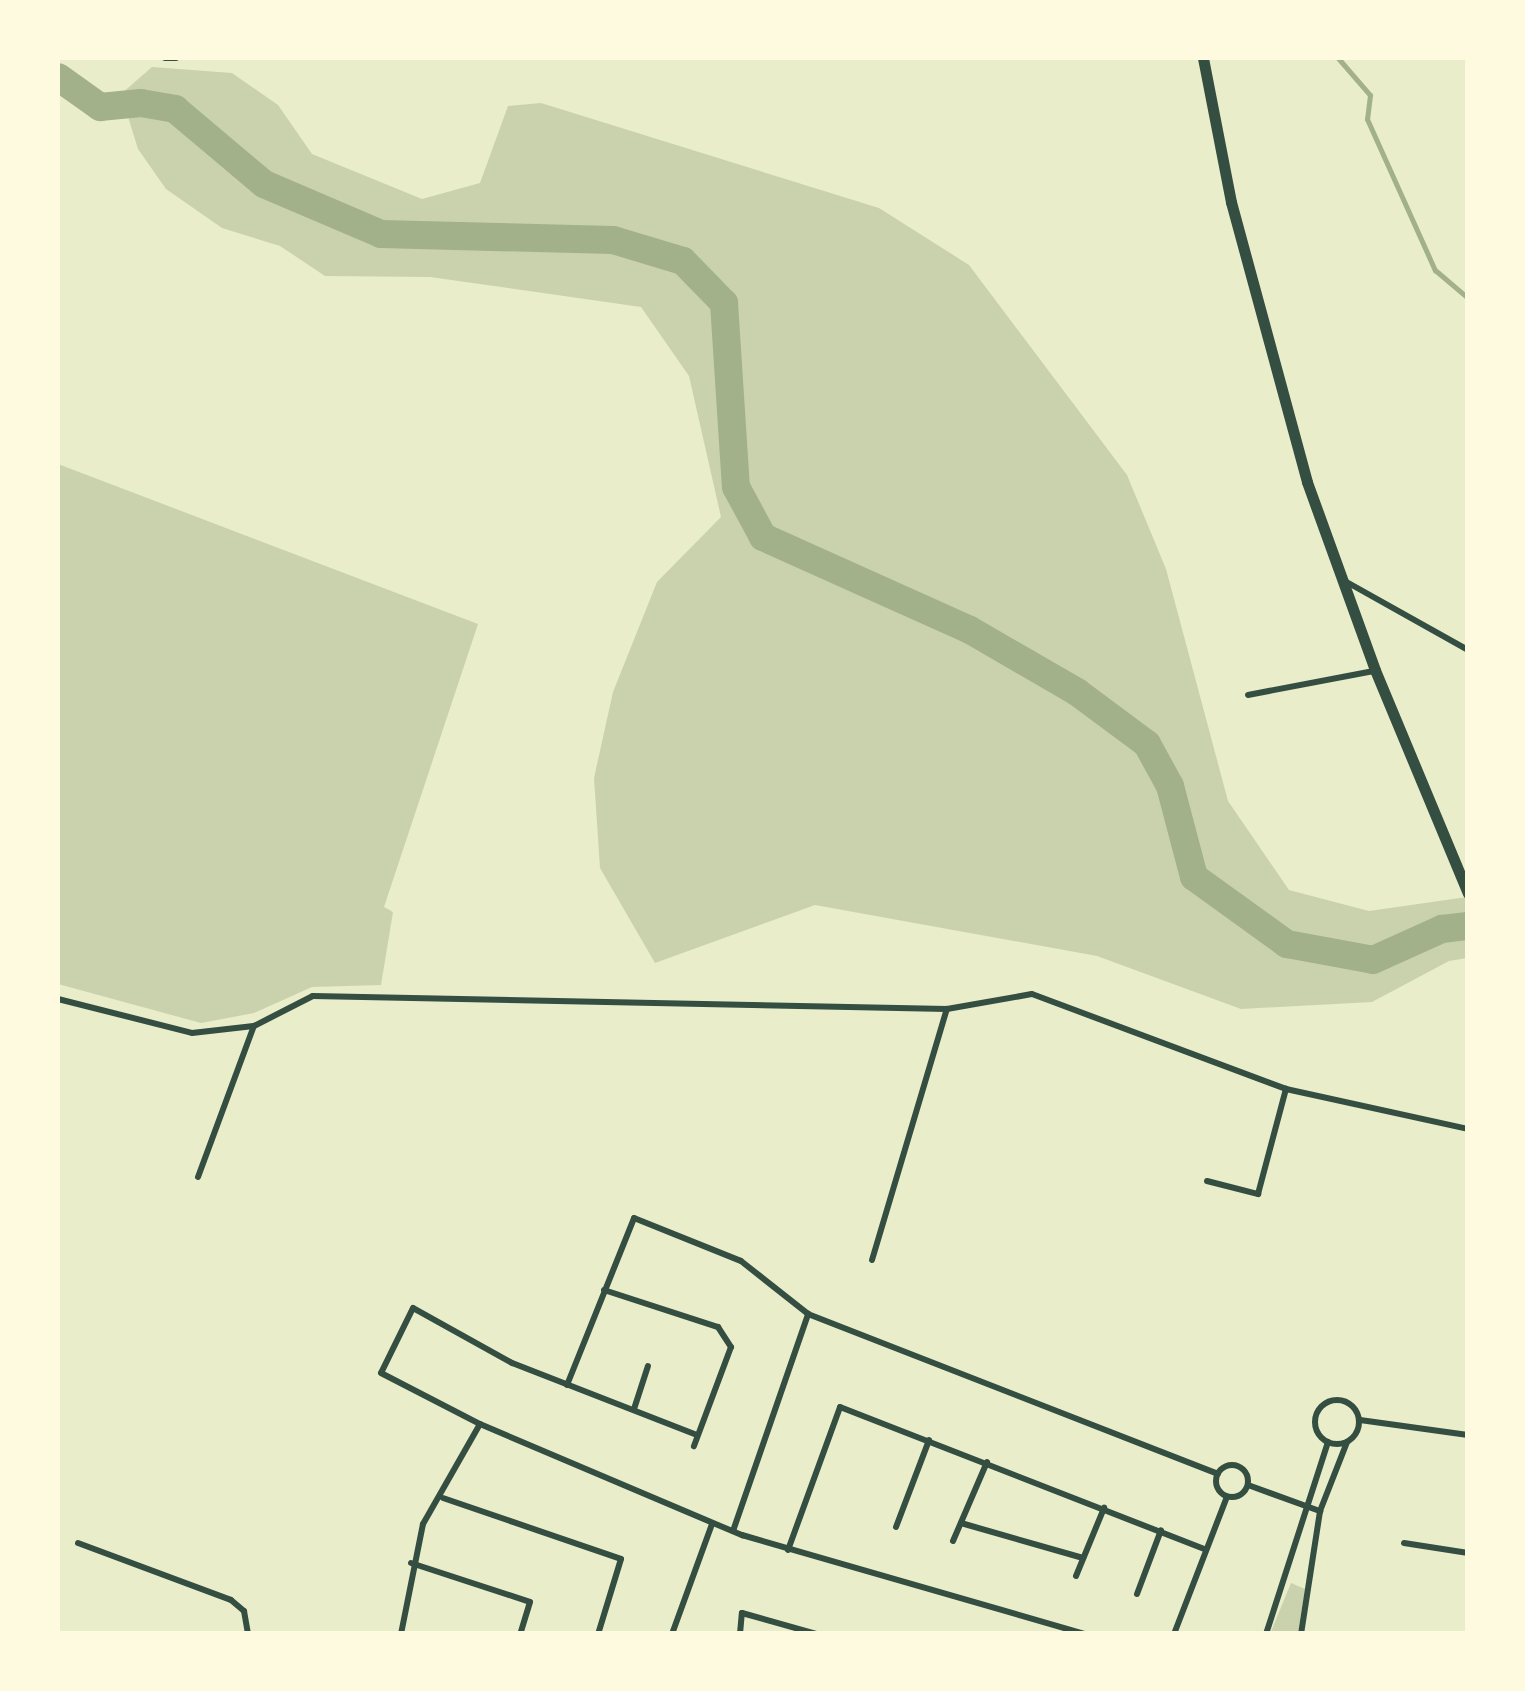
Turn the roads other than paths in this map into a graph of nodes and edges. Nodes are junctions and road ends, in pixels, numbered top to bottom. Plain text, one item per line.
1 (165, 58) edge
2 (176, 58) edge
3 (1203, 58) edge
4 (1343, 580) junction
5 (1468, 650) edge
6 (1375, 670) junction
7 (1248, 695) dead end
8 (1468, 892) edge
9 (58, 998) edge
10 (947, 1009) junction
11 (254, 1026) junction
12 (1286, 1089) junction
13 (1468, 1128) edge
14 (198, 1177) dead end
15 (1208, 1182) dead end
16 (872, 1260) dead end
17 (604, 1290) junction
18 (808, 1314) junction
19 (648, 1366) dead end
20 (567, 1385) junction
21 (634, 1409) junction
22 (1360, 1420) junction
23 (480, 1424) junction
24 (696, 1434) junction
25 (1468, 1435) edge
26 (929, 1440) junction
27 (1328, 1442) junction
28 (1347, 1442) junction
29 (694, 1446) dead end
30 (986, 1462) junction
31 (1218, 1474) junction
32 (1248, 1484) junction
33 (1227, 1496) junction
34 (443, 1498) junction
35 (1306, 1507) junction
36 (1104, 1508) junction
37 (1320, 1512) junction
38 (961, 1523) junction
39 (712, 1524) junction
40 (896, 1527) dead end
41 (1162, 1530) junction
42 (733, 1531) junction
43 (953, 1541) dead end
44 (78, 1543) dead end
45 (1404, 1543) dead end
46 (1204, 1549) junction
47 (788, 1550) junction
48 (1468, 1553) edge
49 (1083, 1558) junction
50 (412, 1563) junction
51 (1076, 1576) dead end
52 (1136, 1594) dead end
53 (248, 1634) edge
54 (402, 1634) edge
55 (520, 1634) edge
56 (598, 1634) edge
57 (672, 1634) edge
58 (740, 1634) edge
59 (816, 1634) edge
60 (1086, 1634) edge
61 (1174, 1634) edge
62 (1266, 1634) edge
63 (1302, 1634) edge

1 - 2 street
3 - 4 highway
4 - 5 street
4 - 6 highway
6 - 7 street
6 - 8 highway
9 - 11 street
10 - 11 street
10 - 12 street
10 - 16 street
11 - 14 street
12 - 13 street
12 - 15 street
17 - 18 street
17 - 20 street
17 - 24 street
18 - 31 street
18 - 42 street
19 - 21 street
20 - 21 street
20 - 23 street
21 - 24 street
22 - 25 street
22 - 27 street
22 - 28 street
23 - 34 street
23 - 39 street
24 - 29 street
26 - 30 street
26 - 40 street
26 - 47 street
27 - 28 street
27 - 35 street
28 - 37 street
30 - 36 street
30 - 38 street
31 - 32 street
31 - 33 street
32 - 33 street
32 - 35 street
33 - 46 street
34 - 50 street
34 - 56 street
35 - 37 street
35 - 62 street
36 - 41 street
36 - 49 street
37 - 63 street
38 - 43 street
38 - 49 street
39 - 42 street
39 - 57 street
41 - 46 street
41 - 52 street
42 - 47 street
44 - 53 street
45 - 48 street
46 - 61 street
47 - 60 street
49 - 51 street
50 - 54 street
50 - 55 street
58 - 59 street

